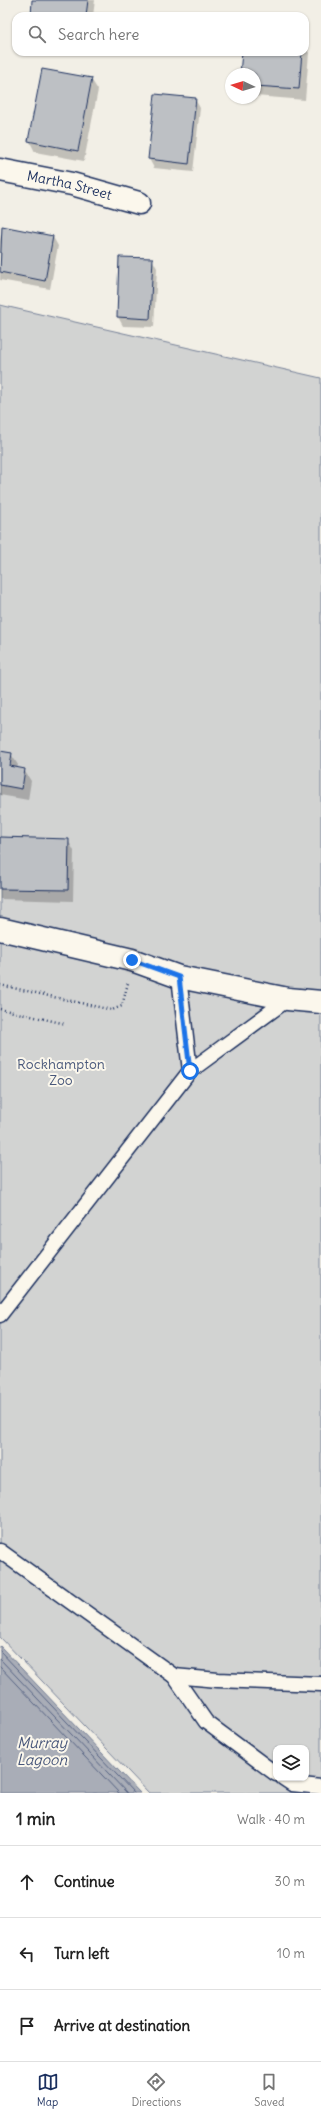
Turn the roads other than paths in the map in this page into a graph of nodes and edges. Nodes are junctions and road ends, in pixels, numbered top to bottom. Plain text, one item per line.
1 (0, 170) edge
2 (139, 203) dead end
3 (0, 929) edge
4 (179, 977) junction
5 (288, 999) junction
6 (321, 1002) edge
7 (190, 1071) junction
8 (0, 1315) edge
9 (0, 1551) edge
10 (174, 1676) junction
11 (321, 1684) edge
12 (273, 1772) edge
13 (288, 1781) edge
14 (321, 1787) edge

1 - 2 street, Martha Street
3 - 4 street
4 - 5 street
4 - 7 lane
5 - 6 street
5 - 7 lane
7 - 8 lane
9 - 10 lane
10 - 11 lane
10 - 12 lane
13 - 14 lane

